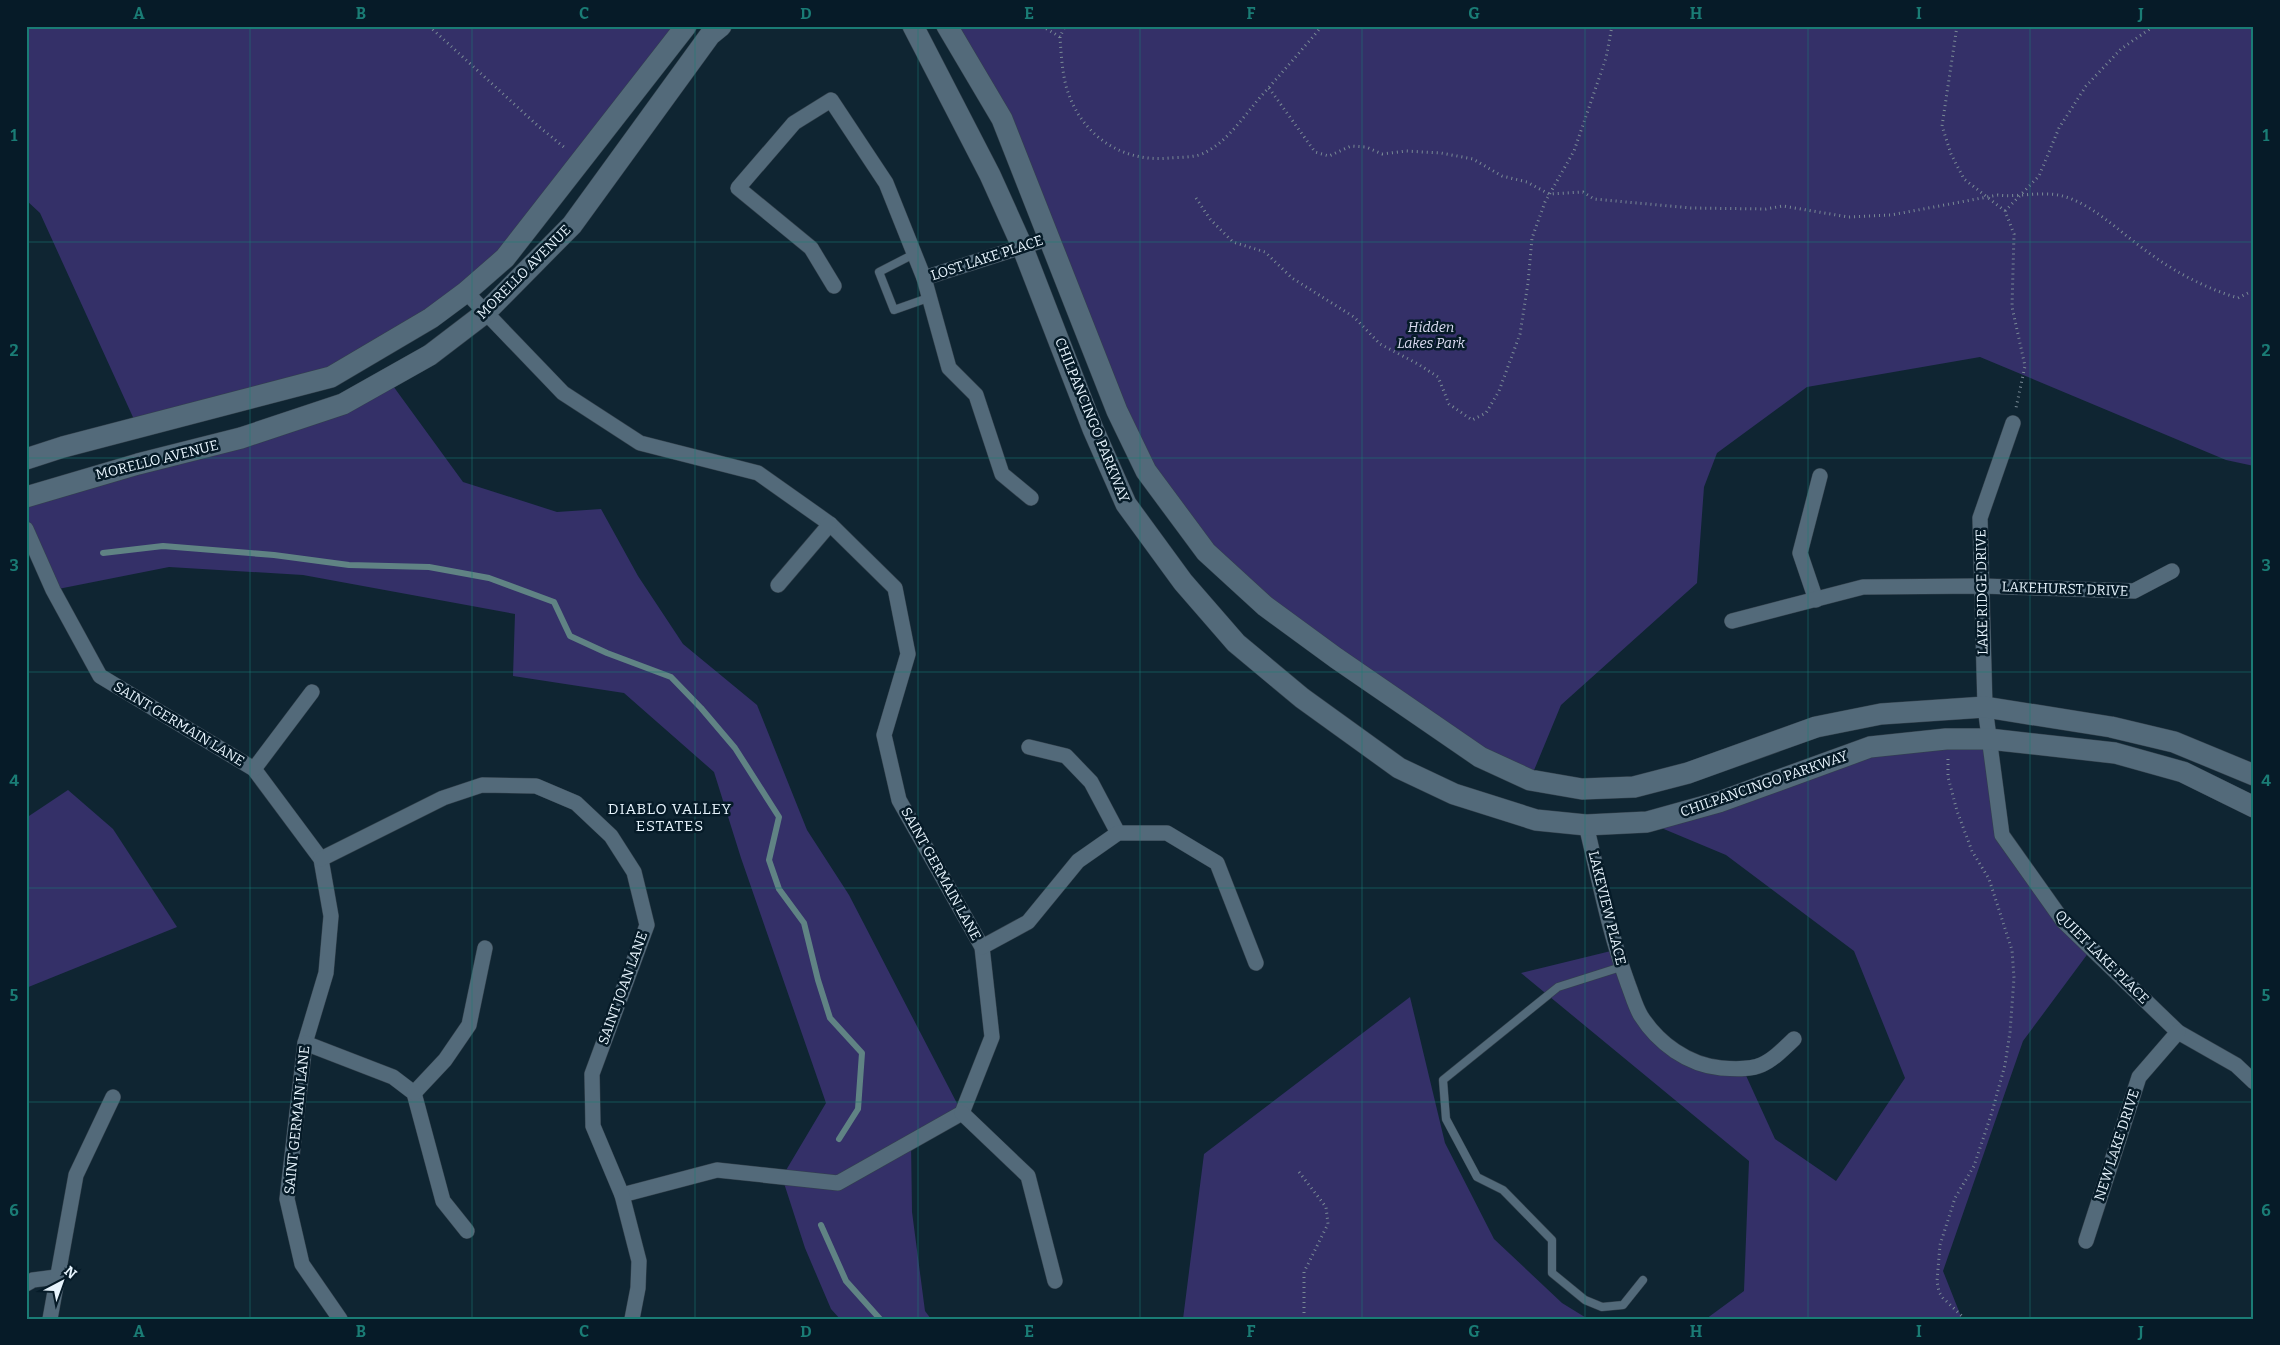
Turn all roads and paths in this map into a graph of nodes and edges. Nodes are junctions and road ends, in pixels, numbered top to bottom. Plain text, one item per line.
1 (429, 26) edge
2 (686, 26) edge
3 (721, 26) edge
4 (913, 26) edge
5 (947, 26) edge
6 (1042, 26) edge
7 (1065, 26) edge
8 (1322, 26) edge
9 (1612, 26) edge
10 (1957, 26) edge
11 (2154, 26) edge
12 (1060, 37) junction
13 (1269, 88) junction
14 (580, 160) junction
15 (1549, 194) junction
16 (2022, 194) junction
17 (1986, 196) junction
18 (1196, 198) dead end
19 (2005, 211) junction
20 (1050, 238) junction
21 (1022, 246) junction
22 (914, 254) junction
23 (924, 278) junction
24 (834, 286) dead end
25 (2254, 290) edge
26 (466, 292) junction
27 (928, 298) junction
28 (486, 313) junction
29 (2013, 423) joint
30 (26, 459) edge
31 (1820, 476) dead end
32 (26, 497) edge
33 (1031, 498) dead end
34 (830, 524) junction
35 (26, 529) edge
36 (2172, 571) dead end
37 (778, 585) dead end
38 (1982, 586) junction
39 (1816, 600) junction
40 (1732, 621) dead end
41 (312, 692) dead end
42 (1985, 707) junction
43 (1946, 739) junction
44 (1989, 739) junction
45 (1029, 747) dead end
46 (254, 769) junction
47 (2254, 775) edge
48 (2254, 807) edge
49 (1586, 825) junction
50 (1118, 834) junction
51 (321, 859) junction
52 (485, 948) dead end
53 (982, 948) junction
54 (1256, 963) dead end
55 (1622, 967) junction
56 (2178, 1032) junction
57 (1794, 1039) dead end
58 (305, 1043) junction
59 (2254, 1082) edge
60 (414, 1093) junction
61 (113, 1097) dead end
62 (962, 1113) junction
63 (1299, 1172) dead end
64 (622, 1194) junction
65 (467, 1231) dead end
66 (2086, 1241) dead end
67 (56, 1277) junction
68 (1643, 1280) dead end
69 (1055, 1281) dead end
70 (26, 1284) edge
71 (50, 1319) edge
72 (340, 1319) edge
73 (632, 1319) edge
74 (1304, 1319) edge
75 (1965, 1319) edge

1 - 14 path
2 - 14 street, MORELLO AVENUE
3 - 28 street, MORELLO AVENUE
4 - 21 street, CHILPANCINGO PARKWAY
5 - 20 street, CHILPANCINGO PARKWAY
6 - 12 path
7 - 12 path
8 - 13 path
9 - 15 path
10 - 17 path
11 - 16 path
12 - 13 path
13 - 15 path
14 - 26 street, MORELLO AVENUE
15 - 17 path
15 - 18 path
16 - 17 path
16 - 19 path
16 - 25 path
17 - 19 path
19 - 29 path
20 - 21 street, LOST LAKE PLACE
20 - 42 street, CHILPANCINGO PARKWAY
21 - 23 street, LOST LAKE PLACE
21 - 49 street, CHILPANCINGO PARKWAY
22 - 23 street, LOST LAKE PLACE
22 - 24 street, LOST LAKE PLACE
22 - 27 lane
23 - 27 street, LOST LAKE PLACE
26 - 28 street, SAINT GERMAIN LANE
26 - 30 street, MORELLO AVENUE
27 - 33 street, LOST LAKE PLACE
28 - 32 street, MORELLO AVENUE
28 - 34 street, SAINT GERMAIN LANE
29 - 38 street, LAKE RIDGE DRIVE
31 - 39 street
34 - 37 street
34 - 53 street, SAINT GERMAIN LANE
35 - 46 street, SAINT GERMAIN LANE
36 - 38 street, LAKEHURST DRIVE
38 - 39 street, LAKEHURST DRIVE
38 - 42 street, LAKE RIDGE DRIVE
39 - 40 street, LAKEHURST DRIVE
41 - 46 street
42 - 44 street, QUIET LAKE PLACE
42 - 47 street, CHILPANCINGO PARKWAY
43 - 44 street, CHILPANCINGO PARKWAY
43 - 49 street, CHILPANCINGO PARKWAY
43 - 75 path
44 - 48 street, CHILPANCINGO PARKWAY
44 - 56 street, QUIET LAKE PLACE
45 - 50 street
46 - 51 street, SAINT GERMAIN LANE
49 - 55 street, LAKEVIEW PLACE
50 - 53 street
50 - 54 street
51 - 58 street, SAINT GERMAIN LANE
51 - 64 street, SAINT JOAN LANE
52 - 60 street
53 - 62 street, SAINT GERMAIN LANE
55 - 57 street, LAKEVIEW PLACE
55 - 68 lane
56 - 59 street, QUIET LAKE PLACE
56 - 66 street, NEW LAKE DRIVE
58 - 60 street
58 - 72 street, SAINT GERMAIN LANE
60 - 65 street
61 - 67 street
62 - 64 street
62 - 69 street
63 - 74 path
64 - 73 street
67 - 70 street
67 - 71 street

